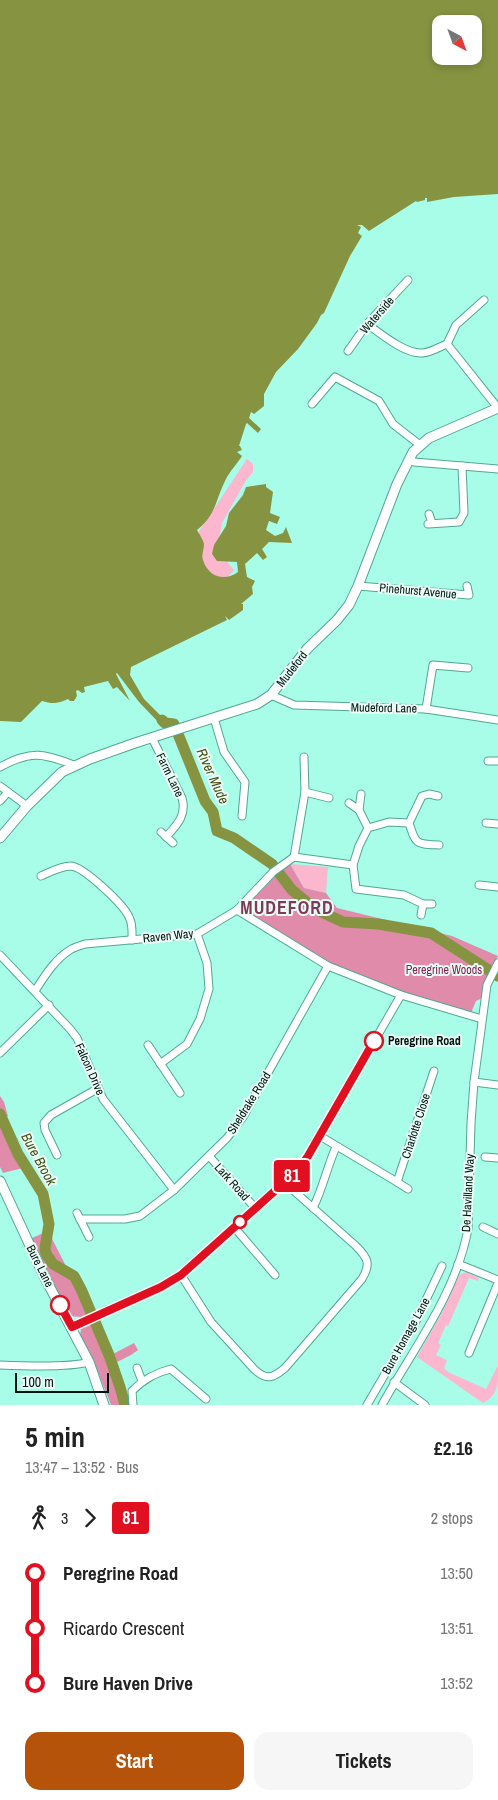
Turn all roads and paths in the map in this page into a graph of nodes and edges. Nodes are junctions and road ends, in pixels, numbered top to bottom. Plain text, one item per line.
1 (408, 280) dead end
2 (484, 300) dead end
3 (367, 324) junction
4 (447, 344) junction
5 (348, 351) dead end
6 (312, 404) dead end
7 (498, 408) edge
8 (420, 445) junction
9 (414, 462) dead end
10 (462, 466) junction
11 (498, 469) edge
12 (429, 514) dead end
13 (358, 586) junction
14 (467, 586) dead end
15 (468, 668) dead end
16 (271, 695) junction
17 (426, 709) junction
18 (214, 718) junction
19 (498, 720) edge
20 (152, 738) junction
21 (304, 757) dead end
22 (488, 761) dead end
23 (498, 761) edge
24 (76, 766) junction
25 (0, 767) edge
26 (0, 786) edge
27 (8, 792) junction
28 (305, 792) junction
29 (361, 794) dead end
30 (438, 796) dead end
31 (329, 798) dead end
32 (0, 801) edge
33 (349, 803) dead end
34 (26, 806) junction
35 (360, 810) junction
36 (242, 816) dead end
37 (409, 823) junction
38 (486, 823) dead end
39 (498, 824) edge
40 (368, 828) junction
41 (0, 838) edge
42 (173, 843) dead end
43 (439, 845) dead end
44 (294, 858) junction
45 (353, 865) junction
46 (41, 876) dead end
47 (479, 885) dead end
48 (498, 887) edge
49 (423, 904) junction
50 (432, 904) dead end
51 (237, 910) junction
52 (421, 915) dead end
53 (197, 934) junction
54 (132, 940) junction
55 (0, 955) edge
56 (328, 966) junction
57 (497, 966) edge
58 (35, 991) junction
59 (400, 995) junction
60 (49, 1006) junction
61 (482, 1019) junction
62 (148, 1046) dead end
63 (0, 1052) edge
64 (160, 1064) junction
65 (434, 1071) dead end
66 (474, 1082) junction
67 (498, 1085) edge
68 (97, 1088) junction
69 (180, 1092) dead end
70 (320, 1136) junction
71 (336, 1147) junction
72 (57, 1155) dead end
73 (209, 1156) junction
74 (485, 1156) dead end
75 (498, 1158) edge
76 (0, 1181) edge
77 (397, 1182) junction
78 (285, 1183) junction
79 (408, 1189) dead end
80 (174, 1190) junction
81 (313, 1208) junction
82 (256, 1209) junction
83 (482, 1227) dead end
84 (234, 1228) junction
85 (498, 1234) edge
86 (89, 1237) dead end
87 (458, 1264) junction
88 (442, 1266) dead end
89 (181, 1275) junction
90 (275, 1275) dead end
91 (498, 1282) edge
92 (72, 1327) junction
93 (469, 1353) dead end
94 (89, 1362) junction
95 (0, 1365) edge
96 (137, 1368) dead end
97 (142, 1381) junction
98 (394, 1382) junction
99 (206, 1399) dead end
100 (104, 1405) edge
101 (133, 1405) edge
102 (367, 1405) edge
103 (382, 1405) edge
104 (425, 1405) edge

1 - 3 street, Waterside
2 - 4 street
3 - 4 street
3 - 5 street, Waterside
4 - 7 street
6 - 8 street
7 - 8 street, Mudeford
8 - 13 street, Mudeford
9 - 10 street
10 - 11 street
10 - 12 street
13 - 14 street, Pinehurst Avenue
13 - 16 street, Mudeford
15 - 17 street
16 - 17 street, Mudeford Lane
16 - 18 street, Mudeford
17 - 19 street, Mudeford Lane
18 - 20 street, Mudeford
18 - 36 street
20 - 24 street, Mudeford
20 - 42 street, Farm Lane
21 - 28 street
22 - 23 street
24 - 25 street
24 - 34 street, Mudeford
26 - 27 street
27 - 32 street
27 - 34 street
28 - 31 street
28 - 44 street
29 - 35 street
30 - 37 street
33 - 35 street
34 - 41 street, Mudeford
35 - 40 street
37 - 40 street
37 - 43 street
38 - 39 street
40 - 45 street
44 - 45 street
44 - 51 street, Raven Way
45 - 49 street
46 - 54 street
47 - 48 street
49 - 50 street
49 - 52 street
51 - 53 street, Raven Way
51 - 56 street
53 - 54 street, Raven Way
53 - 64 street
54 - 58 street, Raven Way
55 - 58 street, Falcon Drive
56 - 59 street
56 - 73 street, Sheldrake Road
57 - 61 street, De Havilland Way
58 - 60 street, Falcon Drive
59 - 61 street
59 - 70 street
60 - 63 street
60 - 68 street, Falcon Drive
61 - 66 street, De Havilland Way
62 - 64 street
64 - 69 street
65 - 77 street, Charlotte Close
66 - 67 street
66 - 87 street, De Havilland Way
68 - 72 street
68 - 80 street, Falcon Drive
70 - 71 street
70 - 78 street
71 - 77 street
71 - 81 street
73 - 80 street, Sheldrake Road
73 - 82 street, Lark Road
74 - 75 street
76 - 92 street, Bure Lane
77 - 79 street
78 - 81 street
78 - 82 street
80 - 86 street, Sheldrake Road
81 - 89 street
82 - 84 street
83 - 85 street
84 - 89 street
84 - 90 street
87 - 91 street
87 - 98 street, De Havilland Way
88 - 102 street, Bure Homage Lane
89 - 92 street
91 - 93 street
92 - 94 street, Bure Lane
94 - 95 street
94 - 100 street, Bure Lane
96 - 97 street
97 - 99 street
97 - 101 street
98 - 103 street, De Havilland Way
98 - 104 street

